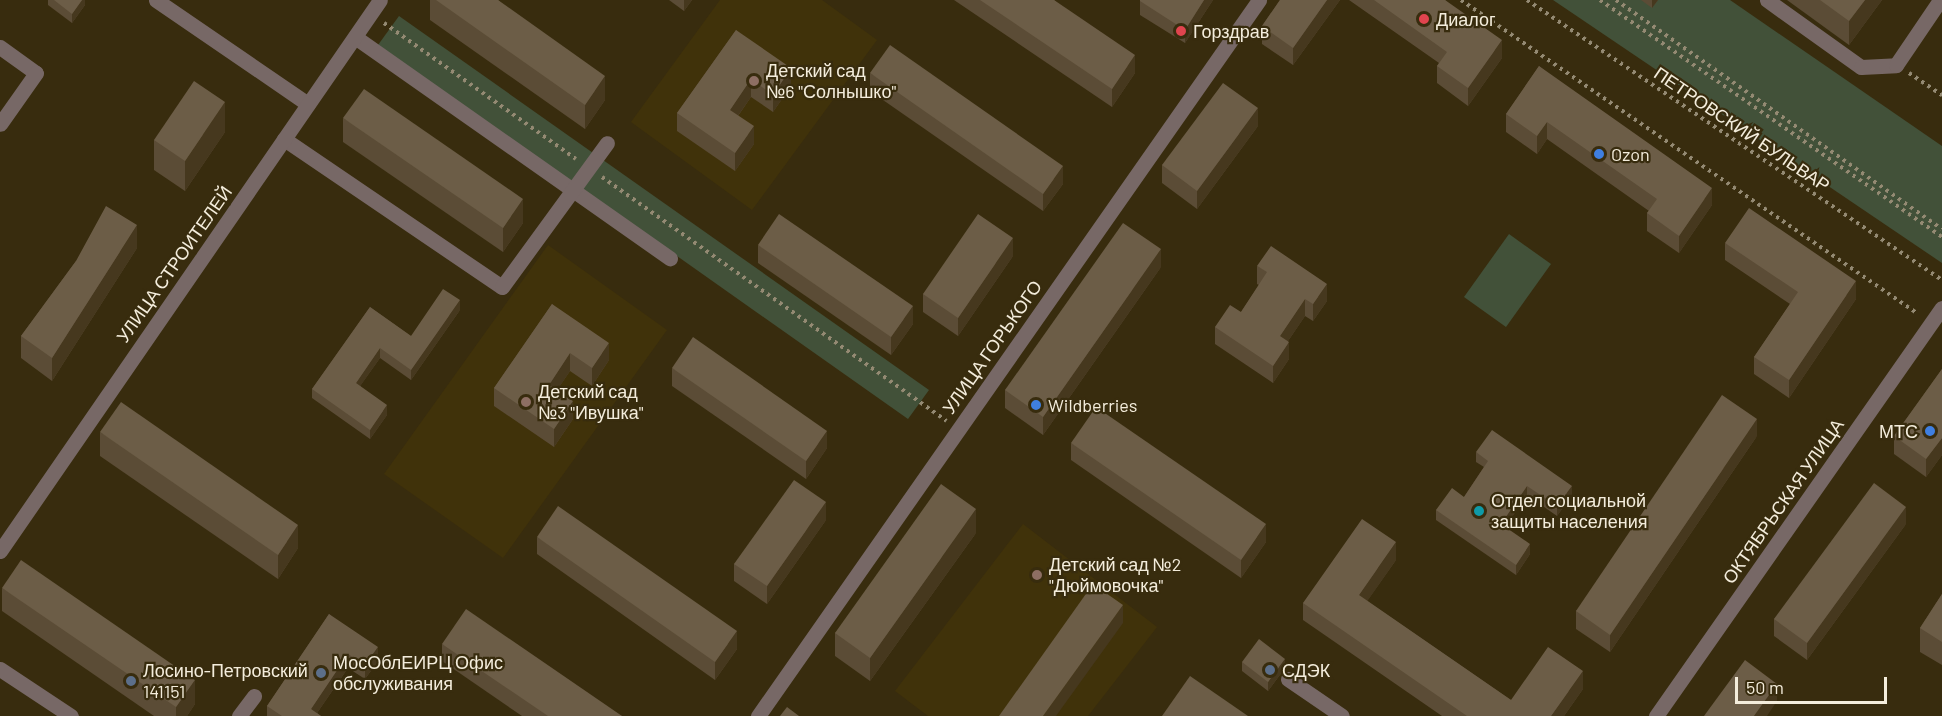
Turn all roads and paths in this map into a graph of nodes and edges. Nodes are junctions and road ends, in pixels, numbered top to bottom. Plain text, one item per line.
1 (156, 0) edge
2 (380, 0) edge
3 (1258, 0) edge
4 (1461, 0) edge
5 (1527, 0) edge
6 (1600, 0) edge
7 (1616, 0) edge
8 (1767, 0) edge
9 (1940, 0) edge
10 (371, 14) junction
11 (355, 37) junction
12 (0, 47) edge
13 (1896, 65) junction
14 (1942, 95) edge
15 (308, 104) junction
16 (0, 124) edge
17 (284, 139) junction
18 (607, 143) dead end
19 (588, 167) junction
20 (571, 189) junction
21 (1942, 230) edge
22 (1942, 237) edge
23 (670, 258) dead end
24 (1942, 280) edge
25 (1942, 308) edge
26 (1932, 323) junction
27 (958, 429) junction
28 (0, 551) edge
29 (0, 669) edge
30 (1288, 679) dead end
31 (254, 696) dead end
32 (71, 716) edge
33 (239, 716) edge
34 (758, 716) edge
35 (1342, 716) edge
36 (1656, 716) edge

1 - 15 street
2 - 10 street, УЛИЦА СТРОИТЕЛЕЙ
3 - 27 street, УЛИЦА ГОРЬКОГО
4 - 26 path
5 - 24 path, ПЕТРОВСКИЙ БУЛЬВАР
6 - 22 path
7 - 21 path
8 - 13 street
9 - 13 street
10 - 11 street, УЛИЦА СТРОИТЕЛЕЙ
10 - 19 path
11 - 15 street, УЛИЦА СТРОИТЕЛЕЙ
11 - 20 street
12 - 16 street
13 - 14 path
15 - 17 street, УЛИЦА СТРОИТЕЛЕЙ
17 - 20 street
17 - 28 street, УЛИЦА СТРОИТЕЛЕЙ
18 - 19 street
19 - 20 street
19 - 27 path
20 - 23 street
25 - 26 street, ОКТЯБРЬСКАЯ УЛИЦА
26 - 36 street, ОКТЯБРЬСКАЯ УЛИЦА
27 - 34 street, УЛИЦА ГОРЬКОГО
29 - 32 street
30 - 35 street
31 - 33 street

